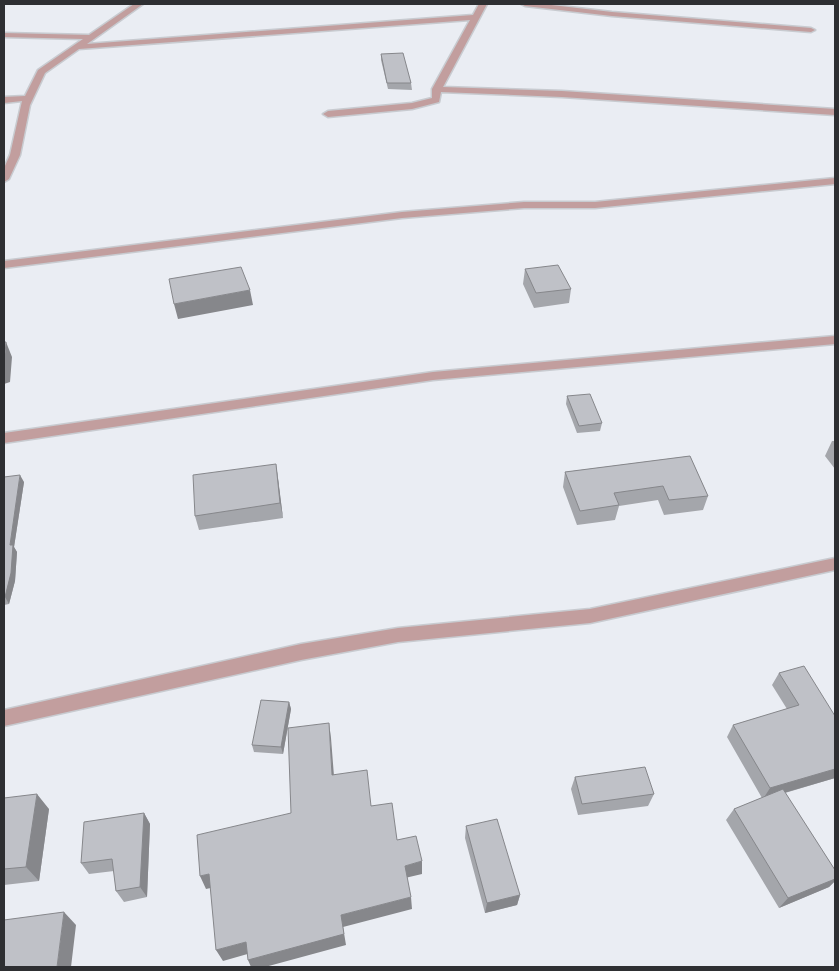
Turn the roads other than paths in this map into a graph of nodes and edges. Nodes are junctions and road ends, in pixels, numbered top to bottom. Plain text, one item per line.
1 (139, 4) edge
2 (483, 4) edge
3 (525, 4) edge
4 (474, 17) junction
5 (811, 30) dead end
6 (4, 35) edge
7 (89, 38) junction
8 (77, 46) junction
9 (437, 89) junction
10 (29, 98) junction
11 (4, 100) edge
12 (835, 112) edge
13 (328, 114) dead end
14 (4, 179) edge
15 (835, 181) edge
16 (4, 265) edge
17 (835, 340) edge
18 (4, 438) edge
19 (835, 564) edge
20 (4, 718) edge

1 - 7 street
2 - 4 street
3 - 5 street
4 - 8 street
4 - 9 street
6 - 7 street
7 - 8 street
8 - 10 street
9 - 12 street
9 - 13 street
10 - 11 street
10 - 14 street
15 - 16 street
17 - 18 street
19 - 20 street

